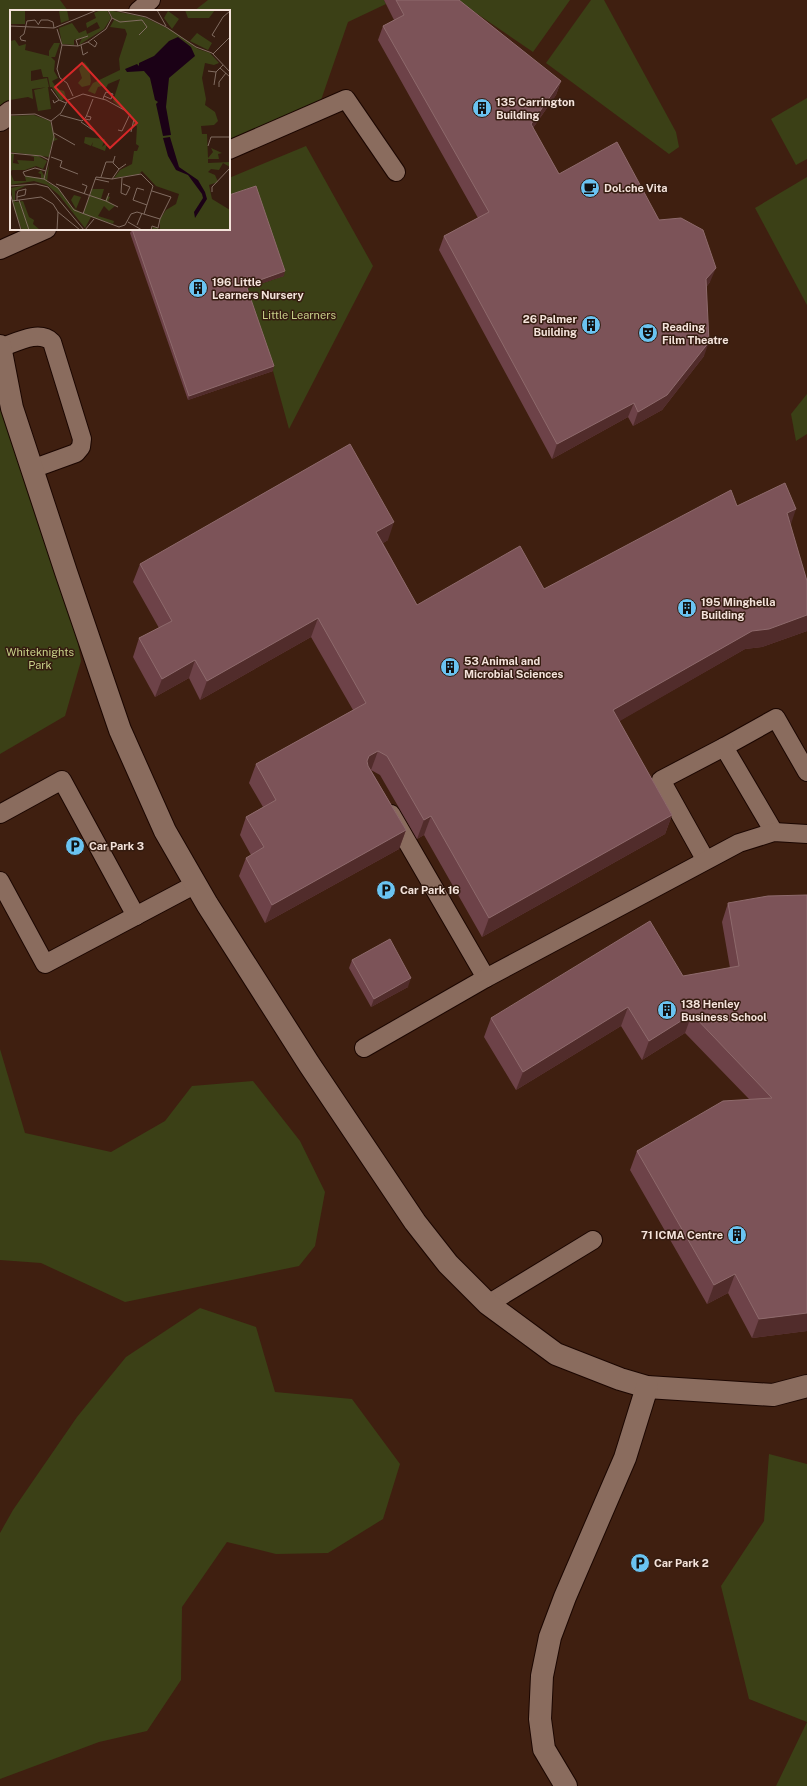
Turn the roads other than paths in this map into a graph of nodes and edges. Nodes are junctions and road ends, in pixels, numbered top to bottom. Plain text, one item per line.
1 (151, 0) edge
2 (139, 10) edge
3 (10, 113) edge
4 (0, 120) edge
5 (230, 150) edge
6 (396, 172) dead end
7 (45, 230) edge
8 (0, 250) edge
9 (0, 347) edge
10 (32, 469) junction
11 (724, 746) junction
12 (807, 772) edge
13 (383, 800) edge
14 (0, 814) edge
15 (774, 832) junction
16 (807, 834) edge
17 (705, 859) junction
18 (0, 881) edge
19 (196, 884) junction
20 (136, 916) junction
21 (486, 978) junction
22 (364, 1048) dead end
23 (593, 1240) dead end
24 (488, 1304) junction
25 (807, 1386) edge
26 (647, 1387) junction
27 (566, 1786) edge

1 - 2 lane
3 - 4 street
5 - 6 lane
7 - 8 lane
9 - 10 street
9 - 10 lane
10 - 19 street
11 - 12 lane
11 - 15 lane
11 - 17 lane
13 - 21 lane
14 - 20 lane
15 - 16 lane
15 - 17 lane
17 - 21 lane
18 - 20 lane
19 - 20 lane
19 - 24 street
21 - 22 lane
23 - 24 lane
24 - 26 street
25 - 26 street
26 - 27 street

